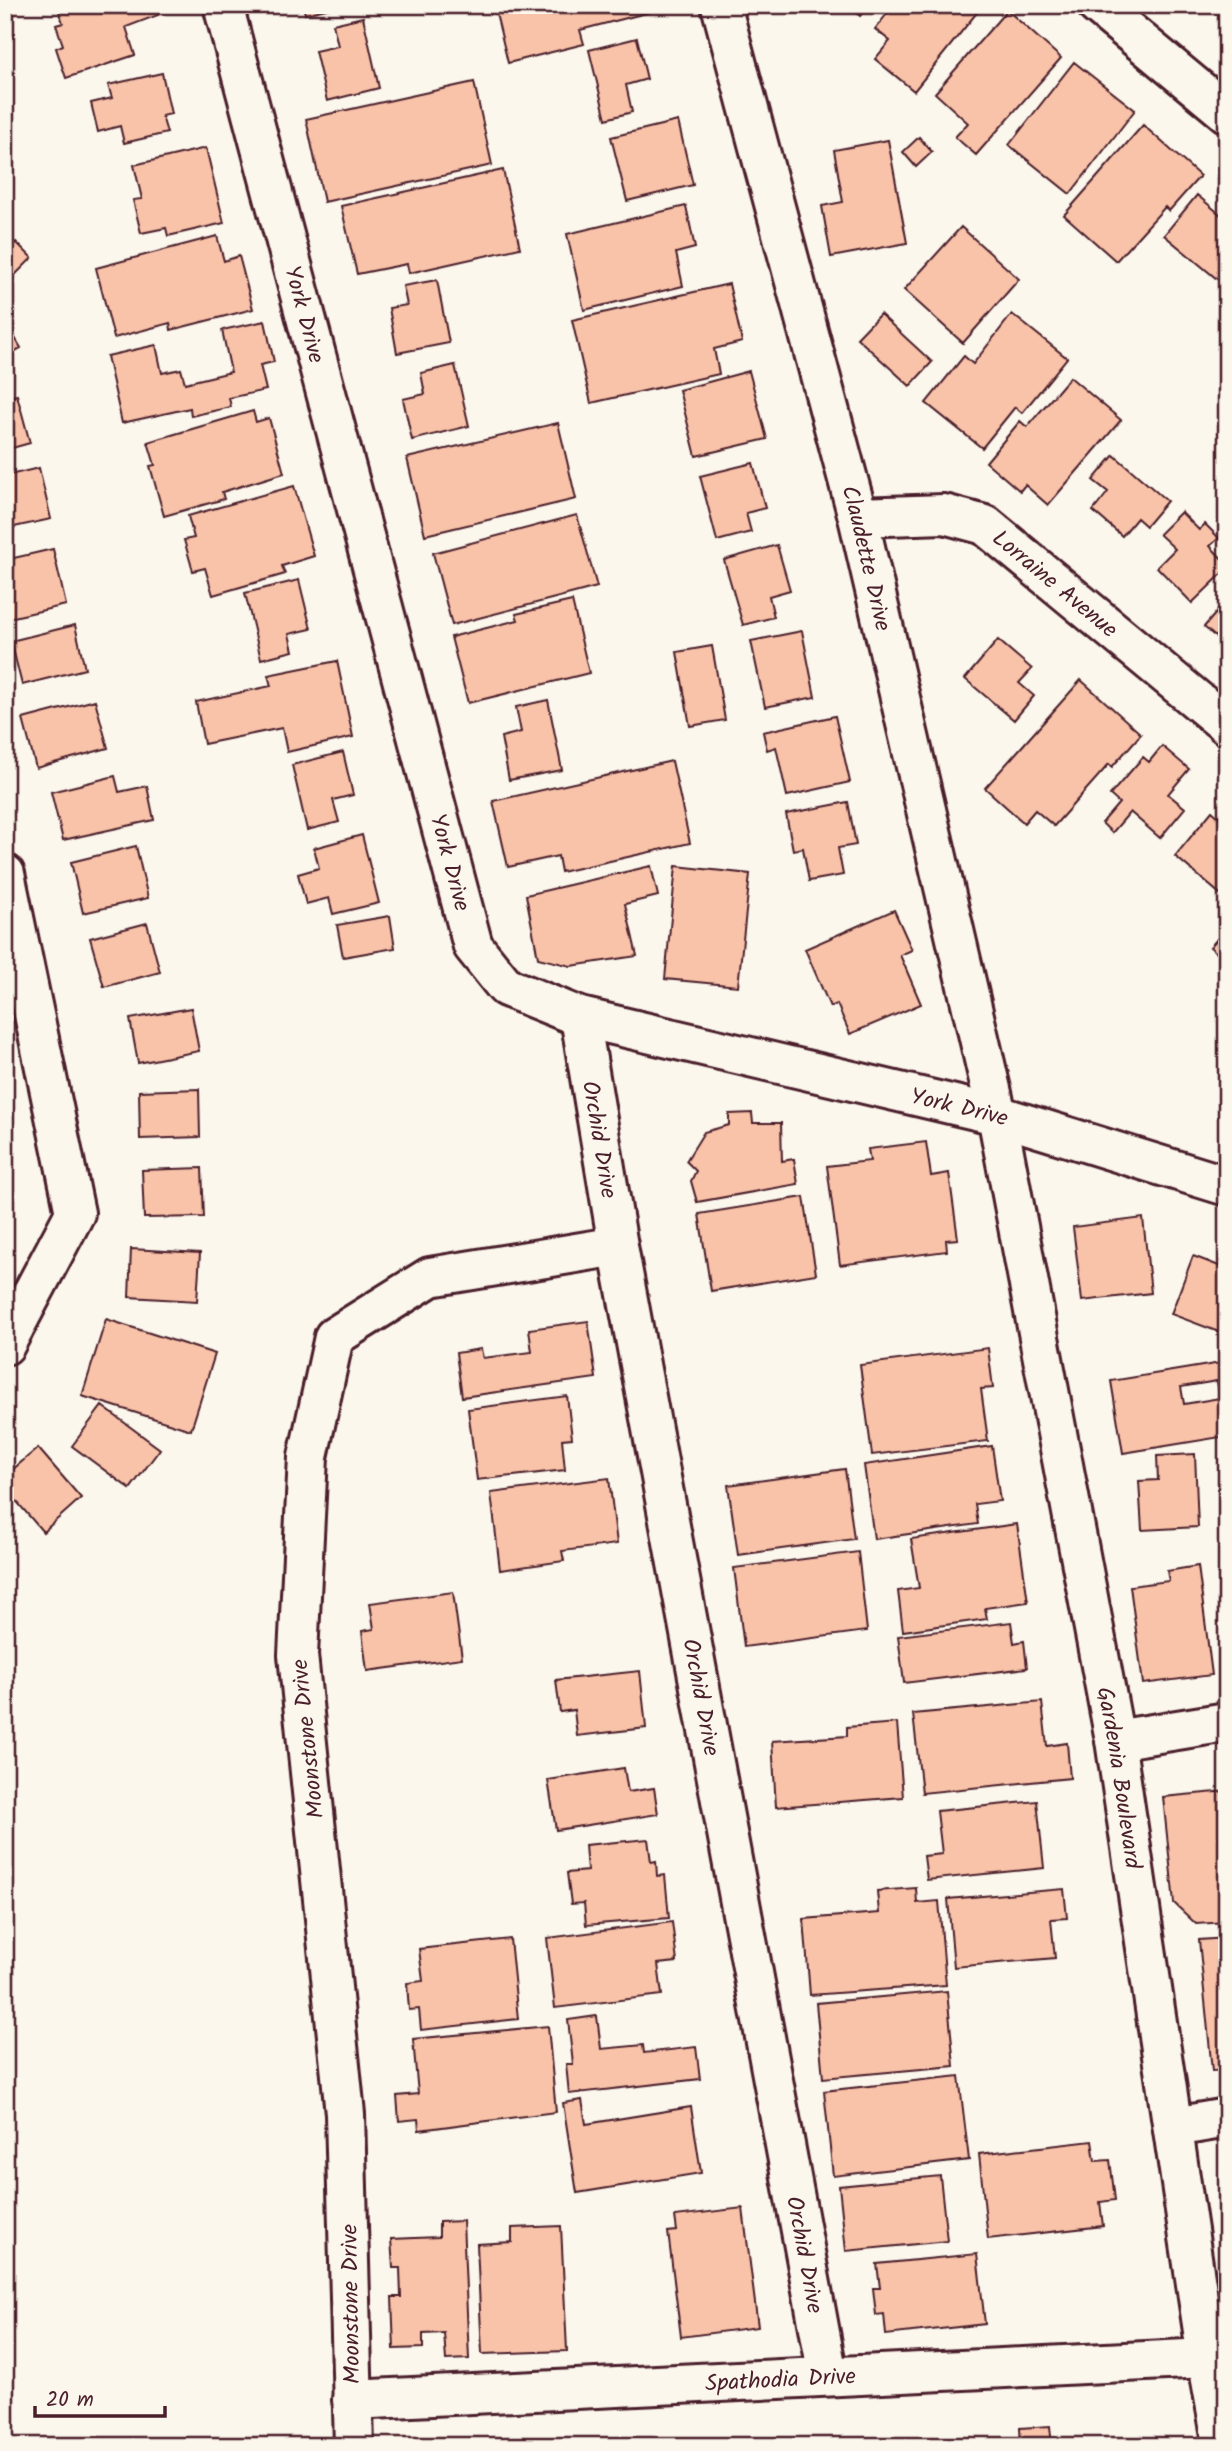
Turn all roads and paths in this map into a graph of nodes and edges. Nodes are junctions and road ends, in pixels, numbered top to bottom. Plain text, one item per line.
1 (223, 5) edge
2 (721, 5) edge
3 (1097, 5) edge
4 (1227, 113) edge
5 (858, 517) junction
6 (1227, 725) edge
7 (5, 874) edge
8 (580, 1017) junction
9 (997, 1115) junction
10 (1227, 1186) edge
11 (618, 1245) junction
12 (5, 1345) edge
13 (1227, 1722) edge
14 (1115, 1740) junction
15 (1227, 2118) edge
16 (1174, 2127) junction
17 (1207, 2358) junction
18 (828, 2376) junction
19 (352, 2400) junction
20 (354, 2446) edge
21 (1223, 2446) edge

1 - 8 street, York Drive
2 - 5 street, Claudette Drive
3 - 4 street
5 - 6 street, Lorraine Avenue
5 - 9 street, Claudette Drive
7 - 12 street
8 - 9 street, York Drive
8 - 11 street, Orchid Drive
9 - 10 street, York Drive
9 - 14 street, Gardenia Boulevard
11 - 18 street, Orchid Drive
11 - 19 street, Moonstone Drive
13 - 14 street
14 - 16 street, Gardenia Boulevard
15 - 16 street
16 - 17 street, Gardenia Boulevard
17 - 18 street, Spathodia Drive
17 - 21 street, Gardenia Boulevard
18 - 19 street, Spathodia Drive
19 - 20 street, Moonstone Drive

